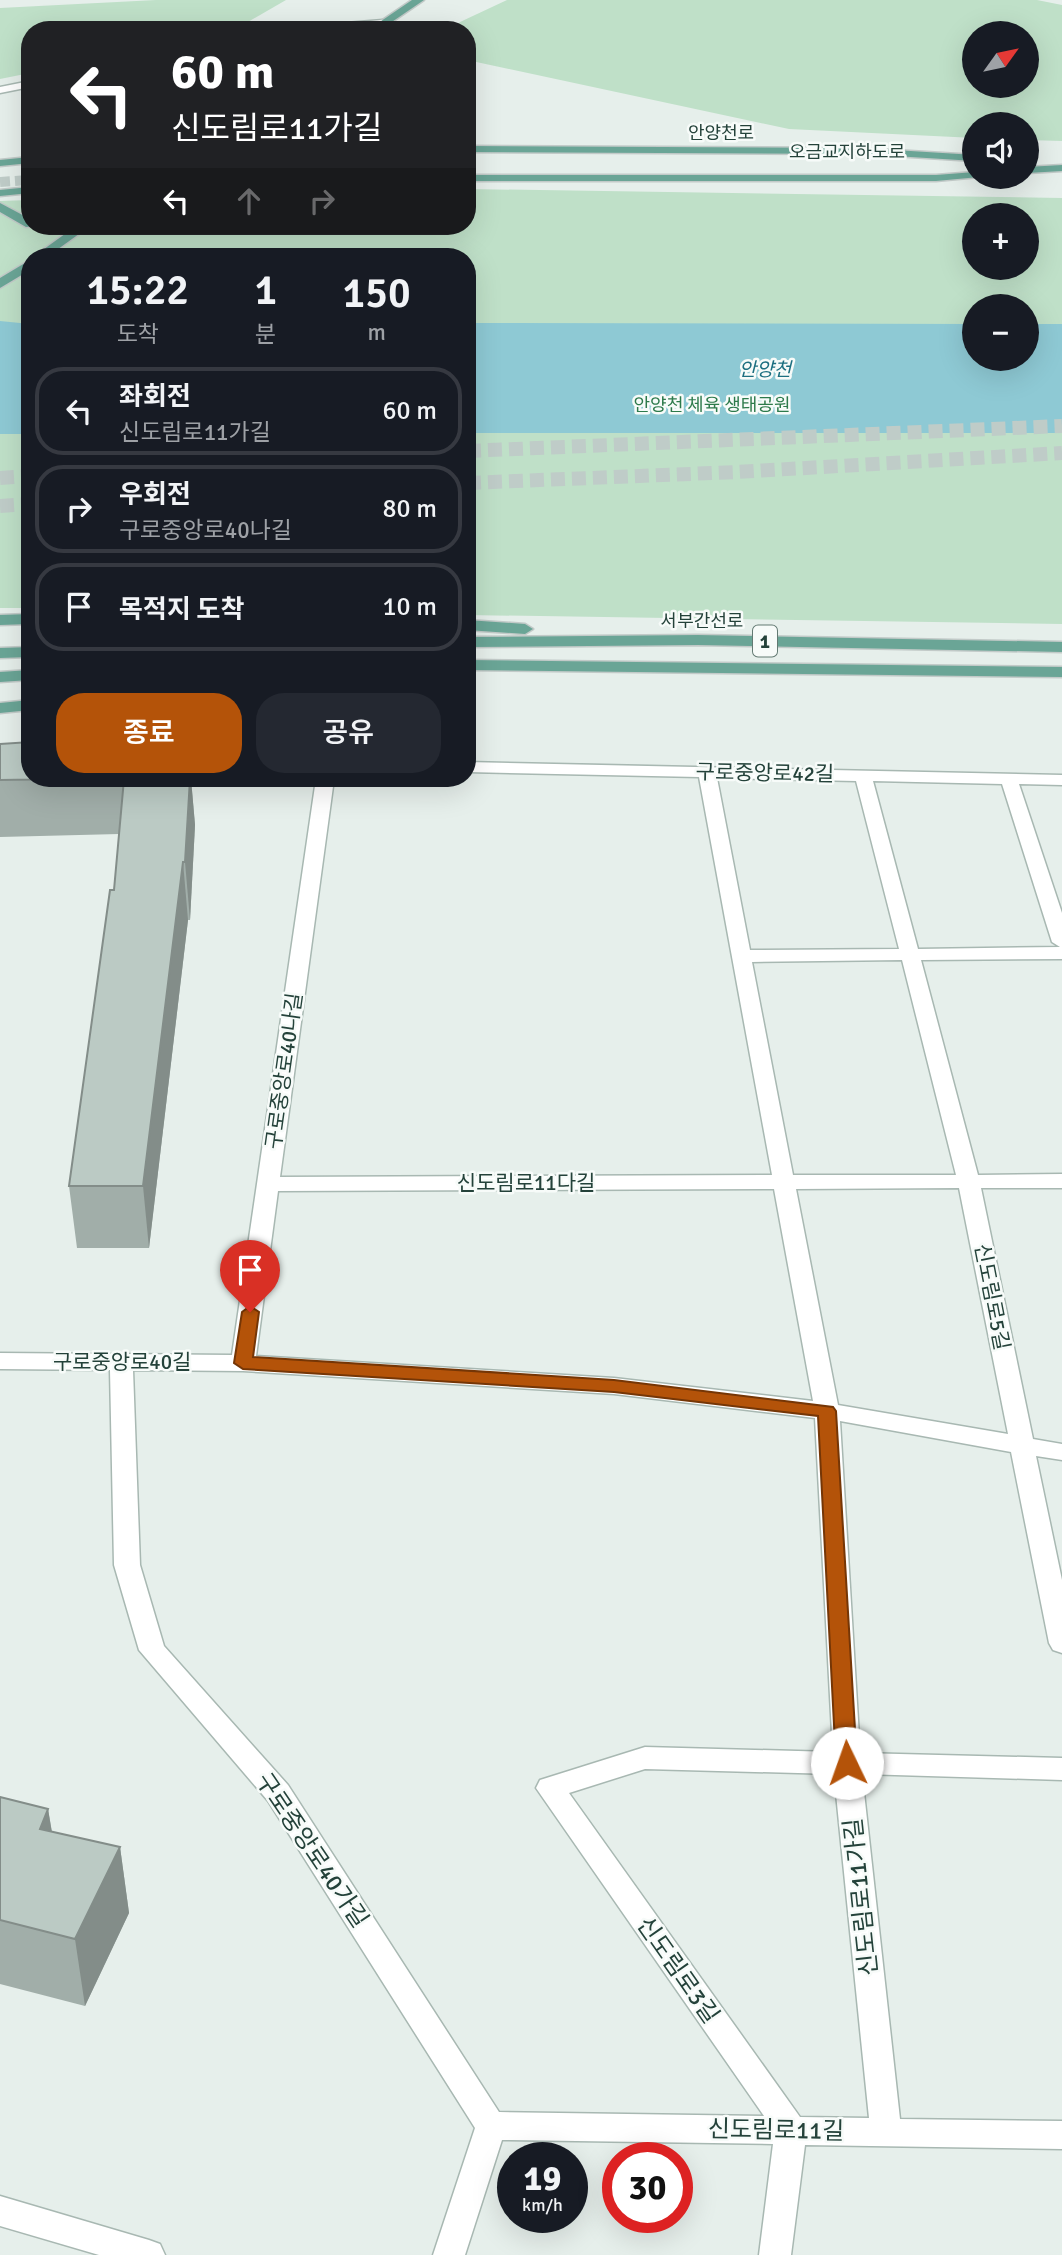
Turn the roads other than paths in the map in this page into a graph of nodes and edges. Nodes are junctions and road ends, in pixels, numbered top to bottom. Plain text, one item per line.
1 (419, 0) edge
2 (404, 4) edge
3 (385, 21) edge
4 (21, 86) edge
5 (0, 90) edge
6 (476, 149) edge
7 (476, 158) edge
8 (1039, 158) edge
9 (1062, 158) edge
10 (21, 161) edge
11 (962, 161) edge
12 (962, 162) edge
13 (962, 162) edge
14 (0, 163) edge
15 (476, 167) edge
16 (1062, 168) edge
17 (1039, 169) edge
18 (962, 176) edge
19 (476, 178) edge
20 (0, 207) edge
21 (21, 220) edge
22 (21, 270) edge
23 (0, 284) edge
24 (21, 619) edge
25 (0, 620) edge
26 (476, 626) edge
27 (698, 639) junction
28 (476, 642) edge
29 (1062, 647) edge
30 (21, 652) edge
31 (0, 653) edge
32 (476, 665) edge
33 (714, 668) junction
34 (1062, 672) edge
35 (21, 676) edge
36 (0, 677) edge
37 (476, 680) edge
38 (21, 706) edge
39 (0, 708) edge
40 (476, 767) edge
41 (707, 772) junction
42 (863, 775) junction
43 (1009, 779) junction
44 (1062, 780) edge
45 (324, 787) edge
46 (1062, 942) edge
47 (1062, 953) edge
48 (910, 954) junction
49 (741, 956) junction
50 (1062, 1181) edge
51 (784, 1182) junction
52 (969, 1182) junction
53 (268, 1184) junction
54 (0, 1361) edge
55 (121, 1362) junction
56 (243, 1363) junction
57 (827, 1411) junction
58 (1022, 1445) junction
59 (1062, 1452) edge
60 (1062, 1643) edge
61 (847, 1763) junction
62 (1062, 1769) edge
63 (491, 2126) junction
64 (791, 2129) junction
65 (886, 2131) junction
66 (1062, 2135) edge
67 (0, 2211) edge
68 (149, 2255) edge
69 (449, 2255) edge
70 (775, 2255) edge

1 - 2 main road
2 - 3 main road
4 - 5 street
6 - 11 main road, 안양천로
7 - 12 main road, 오금교지하도로
8 - 9 main road
10 - 14 main road
13 - 15 main road, 오금교지하도로
16 - 17 main road
18 - 19 main road
20 - 21 main road
22 - 23 main road
24 - 25 main road
26 - 27 main road
27 - 28 main road, 서부간선로 / 1
27 - 29 main road, 서부간선로 / 1
30 - 31 main road
32 - 33 main road, 1
33 - 34 main road, 1
33 - 37 main road
35 - 36 main road
38 - 39 main road
40 - 41 street, 구로중앙로42길
41 - 42 street, 구로중앙로42길
41 - 49 street
42 - 43 street, 구로중앙로42길
42 - 48 street, 신도림로5길
43 - 44 street, 구로중앙로42길
43 - 46 street
45 - 53 street, 구로중앙로40나길
47 - 48 street
48 - 49 street
48 - 52 street, 신도림로5길
49 - 51 street
50 - 52 street, 신도림로11다길
51 - 52 street, 신도림로11다길
51 - 53 street, 신도림로11다길
51 - 57 street
52 - 58 street, 신도림로5길
53 - 56 street, 구로중앙로40나길
54 - 55 street, 구로중앙로40길
55 - 56 street, 구로중앙로40길
55 - 63 street, 구로중앙로40가길
56 - 57 street
57 - 58 street
57 - 61 street, 신도림로11가길
58 - 59 street
58 - 60 street, 신도림로5길
61 - 62 street
61 - 64 street, 신도림로3길
61 - 65 street, 신도림로11가길
63 - 64 street, 신도림로11길
63 - 69 street
64 - 65 street, 신도림로11길
64 - 70 street
65 - 66 street, 신도림로11길
67 - 68 street

